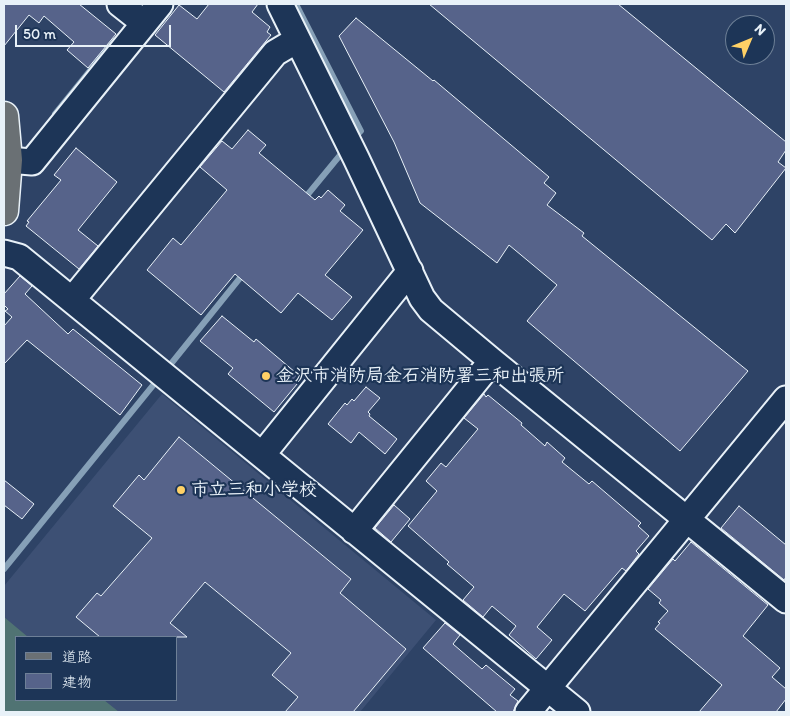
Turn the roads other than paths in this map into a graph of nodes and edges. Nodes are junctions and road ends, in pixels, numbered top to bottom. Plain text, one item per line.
1 (120, 4) edge
2 (160, 4) edge
3 (280, 4) edge
4 (144, 23) junction
5 (297, 40) junction
6 (4, 116) edge
7 (8, 160) junction
8 (4, 211) edge
9 (4, 252) edge
10 (410, 271) junction
11 (72, 300) junction
12 (492, 362) junction
13 (786, 399) edge
14 (262, 455) junction
15 (687, 520) junction
16 (354, 531) junction
17 (786, 600) edge
18 (548, 688) junction
19 (528, 712) edge
20 (577, 712) edge

1 - 4 street
2 - 4 street
3 - 5 street
4 - 7 street
5 - 10 street
5 - 11 street
6 - 7 main road
7 - 8 main road
9 - 11 street
10 - 12 street
10 - 14 street
11 - 14 street
12 - 15 street
12 - 16 street
13 - 15 street
14 - 16 street
15 - 17 street
15 - 18 street
16 - 18 street
18 - 19 street
18 - 20 street

